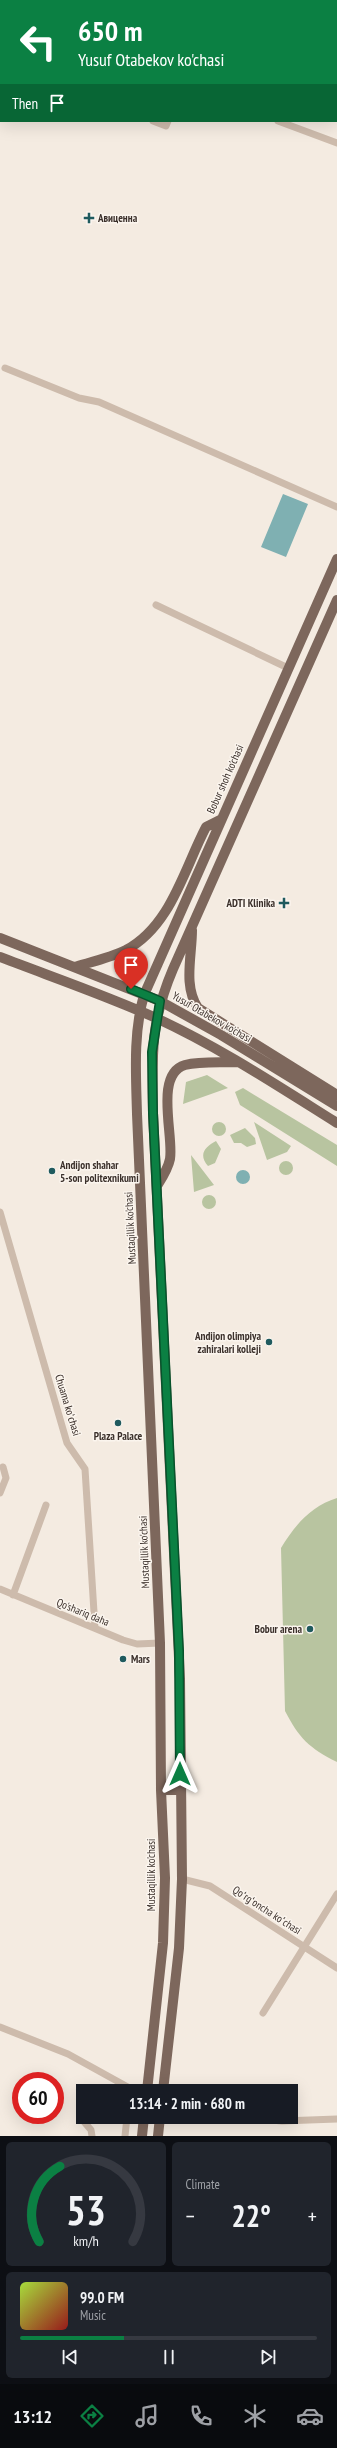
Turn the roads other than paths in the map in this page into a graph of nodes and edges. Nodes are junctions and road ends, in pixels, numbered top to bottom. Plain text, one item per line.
1 (156, 122) edge
2 (168, 122) edge
3 (281, 122) edge
4 (337, 143) edge
5 (5, 368) dead end
6 (337, 507) edge
7 (337, 559) edge
8 (337, 600) edge
9 (156, 605) dead end
10 (288, 668) junction
11 (220, 820) junction
12 (192, 924) junction
13 (0, 938) edge
14 (0, 957) edge
15 (74, 967) junction
16 (144, 994) junction
17 (160, 1001) junction
18 (140, 1011) junction
19 (156, 1018) junction
20 (237, 1062) junction
21 (337, 1094) edge
22 (337, 1106) edge
23 (337, 1123) edge
24 (157, 1186) junction
25 (0, 1212) edge
26 (3, 1467) dead end
27 (0, 1493) edge
28 (46, 1505) dead end
29 (0, 1589) edge
30 (13, 1595) junction
31 (95, 1628) junction
32 (160, 1643) junction
33 (161, 1790) junction
34 (181, 1790) junction
35 (165, 1878) junction
36 (182, 1879) junction
37 (337, 1894) edge
38 (304, 1947) junction
39 (337, 1968) edge
40 (263, 2013) dead end
41 (0, 2027) edge
42 (120, 2084) edge
43 (149, 2084) edge
44 (164, 2084) edge
45 (337, 2119) edge
46 (298, 2120) edge
47 (86, 2124) edge
48 (126, 2124) edge
49 (143, 2124) edge
50 (159, 2124) edge
51 (92, 2136) edge
52 (125, 2136) edge
53 (142, 2136) edge
54 (158, 2136) edge

1 - 2 street
3 - 4 street
5 - 6 street
7 - 10 main road, Bobur shoh ko'chasi
8 - 12 main road
9 - 10 street
10 - 11 main road, Bobur shoh ko'chasi
11 - 15 main road
11 - 16 main road, Bobur shoh ko'chasi
12 - 17 main road
12 - 21 main road
13 - 15 main road, Yusuf Otabekov ko'chasi
14 - 18 main road
15 - 16 main road, Yusuf Otabekov ko'chasi
16 - 17 main road, Yusuf Otabekov ko'chasi
16 - 18 main road, Bobur shoh ko'chasi
17 - 19 main road
17 - 22 main road, Yusuf Otabekov ko'chasi
18 - 19 main road
18 - 32 main road, Mustaqillik ko'chasi
19 - 20 main road
19 - 24 main road
20 - 23 main road
20 - 24 main road
24 - 34 main road
25 - 31 street, Chuama koʻchasi
26 - 27 street
28 - 30 street
29 - 30 street, Qo'shariq daha
30 - 31 street, Qo'shariq daha
31 - 32 street, Qo'shariq daha
32 - 33 main road, Mustaqillik ko'chasi
33 - 34 main road
33 - 35 main road, Mustaqillik ko'chasi
34 - 36 main road
35 - 36 main road
35 - 43 main road, Mustaqillik ko'chasi
36 - 38 street, Qoʻrgʻoncha koʻchasi
36 - 44 main road
37 - 38 street
38 - 39 street, Qoʻrgʻoncha koʻchasi
38 - 40 street
41 - 42 street
45 - 46 street
47 - 51 street
48 - 52 street
49 - 53 main road
50 - 54 main road

